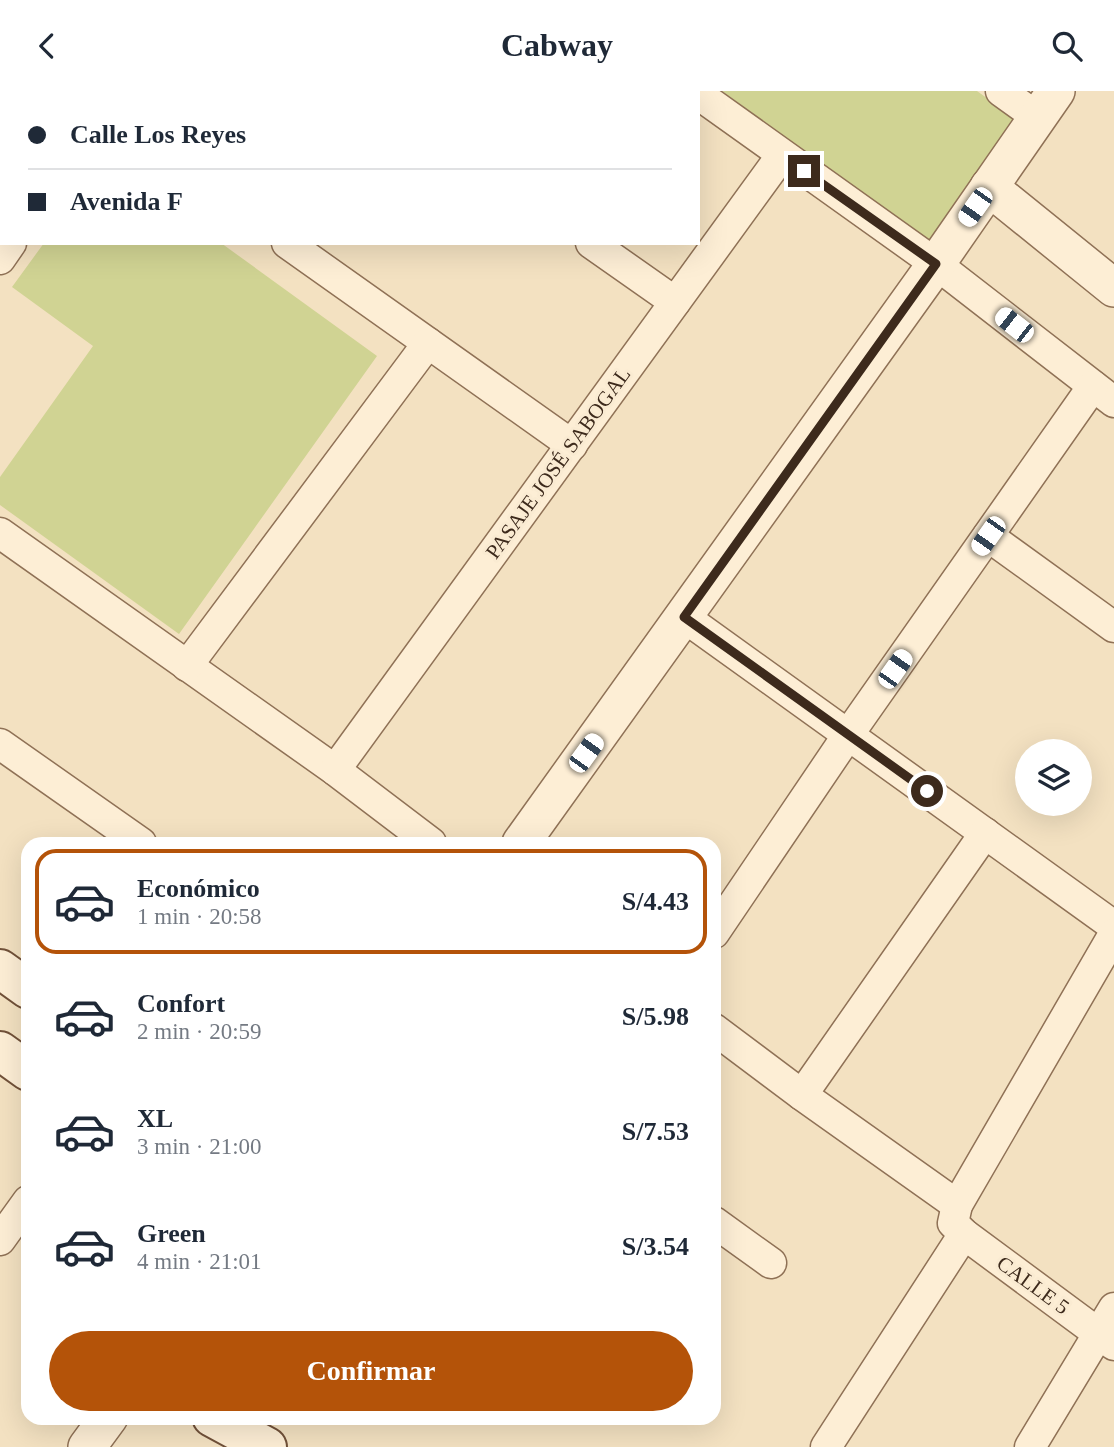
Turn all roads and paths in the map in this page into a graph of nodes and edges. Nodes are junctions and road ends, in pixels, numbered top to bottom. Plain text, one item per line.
1 (1001, 91) edge
2 (700, 94) edge
3 (1046, 104) edge
4 (782, 155) junction
5 (989, 187) junction
6 (290, 245) edge
7 (594, 245) edge
8 (936, 264) junction
9 (1114, 288) edge
10 (675, 303) junction
11 (428, 343) junction
12 (1103, 394) edge
13 (572, 445) junction
14 (0, 533) edge
15 (988, 536) junction
16 (684, 617) junction
17 (1114, 627) edge
18 (187, 666) junction
19 (849, 735) junction
20 (0, 744) edge
21 (335, 770) junction
22 (985, 833) junction
23 (132, 837) edge
24 (423, 837) edge
25 (525, 837) edge
26 (721, 923) edge
27 (1114, 926) edge
28 (1114, 934) edge
29 (0, 969) edge
30 (21, 984) edge
31 (721, 1034) edge
32 (0, 1051) edge
33 (21, 1066) edge
34 (802, 1095) junction
35 (21, 1211) edge
36 (958, 1221) junction
37 (721, 1227) edge
38 (0, 1240) edge
39 (771, 1263) dead end
40 (1114, 1308) edge
41 (1106, 1339) edge
42 (102, 1425) edge
43 (227, 1425) edge
44 (87, 1447) edge
45 (267, 1447) edge
46 (826, 1447) edge
47 (1030, 1447) edge

1 - 3 street
2 - 4 street
3 - 5 street
4 - 8 street
4 - 10 street, PASAJE JOSÉ SABOGAL
5 - 8 street
5 - 9 street
6 - 11 street
7 - 10 street
8 - 12 street
8 - 16 street
10 - 13 street, PASAJE JOSÉ SABOGAL
11 - 13 street
11 - 18 street
12 - 15 street
13 - 21 street, PASAJE JOSÉ SABOGAL
14 - 18 street
15 - 17 street
15 - 19 street
16 - 19 street
16 - 25 street
18 - 21 street
19 - 22 street
19 - 26 street
20 - 23 street
21 - 24 street
22 - 27 street
22 - 34 street
28 - 36 street
29 - 30 main road
31 - 34 street, CALLE 5
32 - 33 main road
34 - 36 street, CALLE 5
35 - 38 street
36 - 41 street, CALLE 5
36 - 46 street
37 - 39 street
40 - 41 street
41 - 47 street
42 - 44 street
43 - 45 main road

